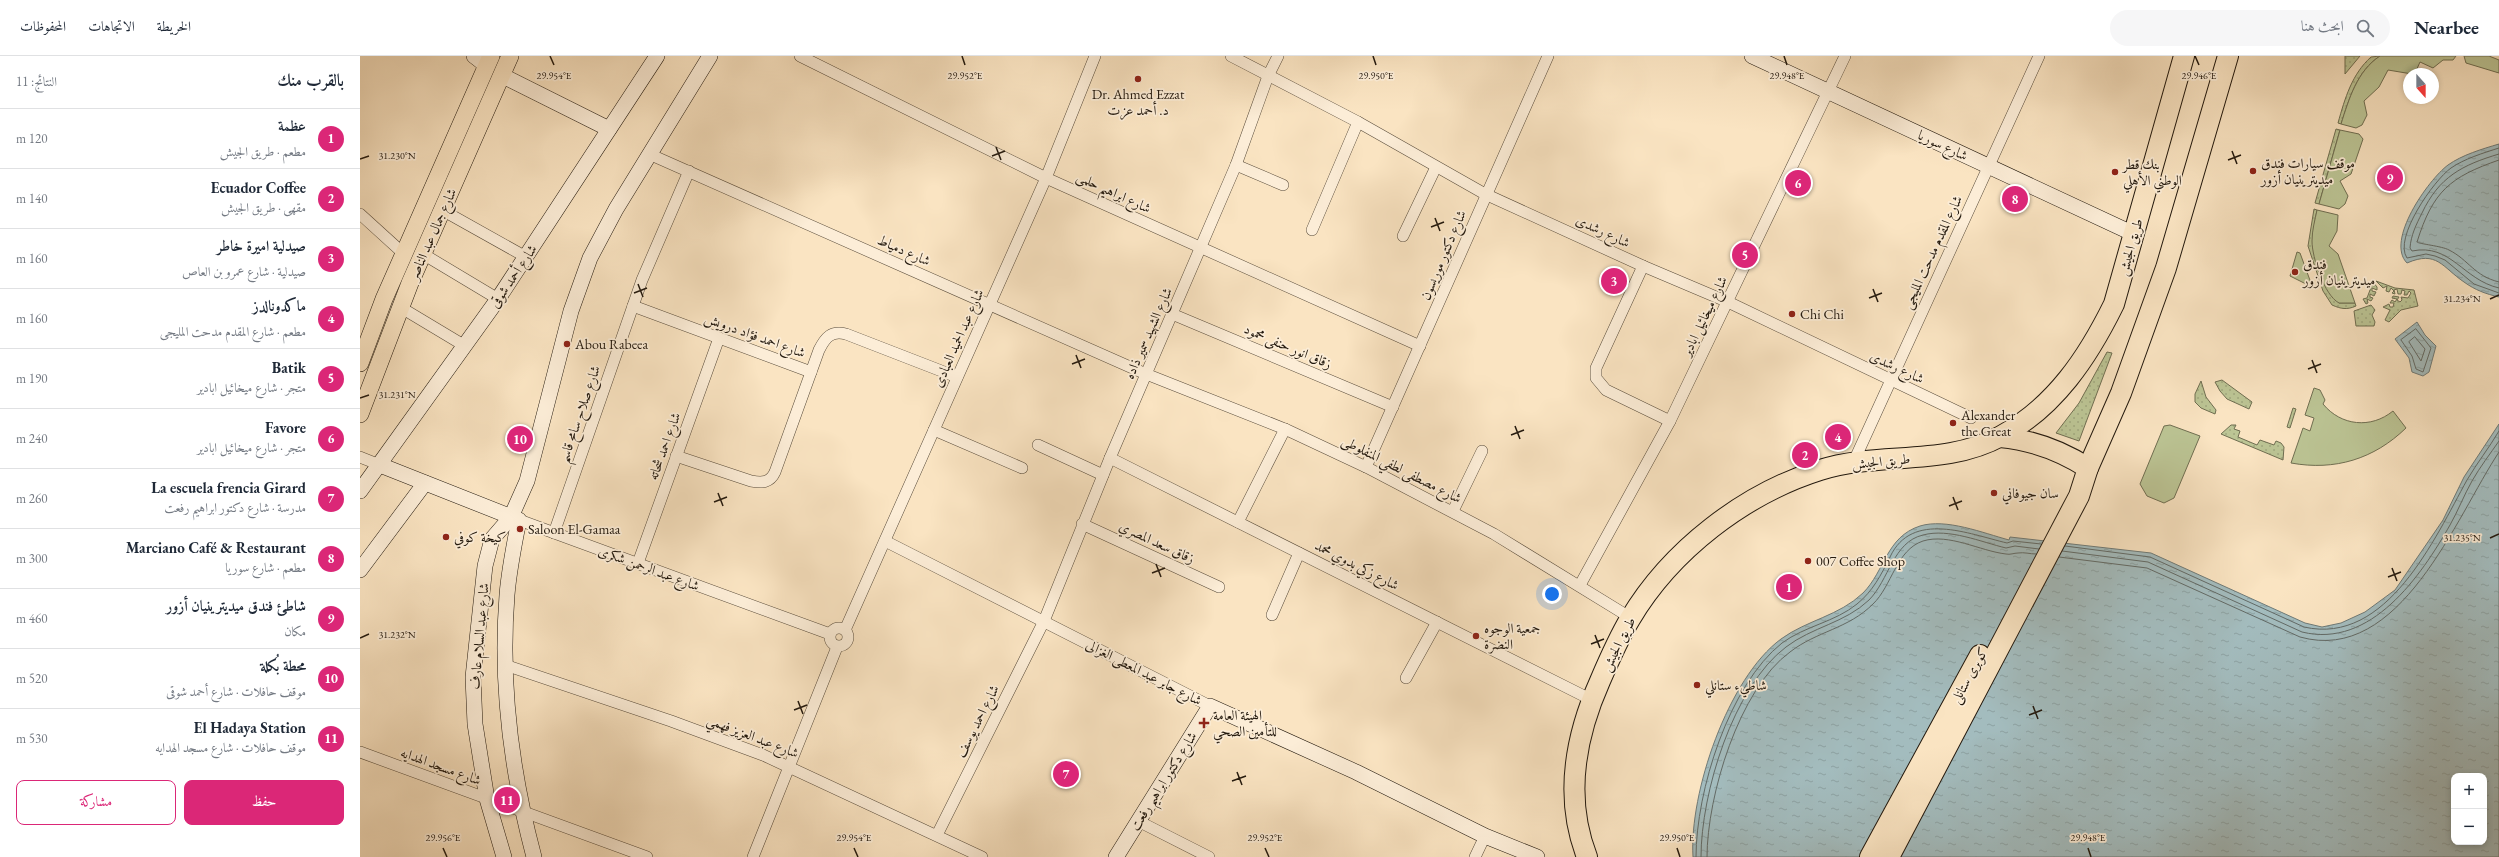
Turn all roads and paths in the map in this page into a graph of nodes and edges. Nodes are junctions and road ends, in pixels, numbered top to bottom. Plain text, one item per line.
1 (510, 56) edge
2 (657, 56) edge
3 (710, 56) edge
4 (800, 56) edge
5 (1095, 56) edge
6 (1231, 56) edge
7 (1278, 56) edge
8 (1548, 56) edge
9 (1752, 56) edge
10 (1845, 56) edge
11 (2039, 56) edge
12 (2184, 56) edge
13 (2228, 56) edge
14 (484, 59) edge
15 (501, 76) junction
16 (1268, 76) junction
17 (1828, 92) junction
18 (1358, 122) junction
19 (609, 130) junction
20 (649, 154) junction
21 (1236, 165) junction
22 (1988, 166) junction
23 (1436, 167) junction
24 (689, 171) junction
25 (1046, 178) junction
26 (1283, 185) dead end
27 (1485, 194) junction
28 (442, 210) junction
29 (360, 214) edge
30 (1312, 230) dead end
31 (2134, 234) junction
32 (1403, 236) dead end
33 (1200, 248) junction
34 (404, 254) junction
35 (423, 254) junction
36 (526, 257) junction
37 (1643, 266) junction
38 (498, 299) junction
39 (1728, 302) junction
40 (990, 305) junction
41 (632, 306) junction
42 (400, 307) junction
43 (1172, 314) junction
44 (719, 338) junction
45 (465, 346) junction
46 (1420, 346) junction
47 (360, 363) edge
48 (811, 372) junction
49 (1146, 374) junction
50 (957, 377) junction
51 (1890, 380) junction
52 (1393, 406) junction
53 (360, 414) edge
54 (1971, 418) dead end
55 (1670, 421) junction
56 (934, 430) junction
57 (1285, 430) junction
58 (2000, 437) junction
59 (1038, 445) dead end
60 (1482, 451) dead end
61 (676, 456) junction
62 (360, 457) edge
63 (1110, 458) junction
64 (1854, 462) junction
65 (380, 465) junction
66 (1366, 466) junction
67 (1022, 468) dead end
68 (2088, 468) junction
69 (1103, 475) junction
70 (425, 483) junction
71 (360, 491) edge
72 (2074, 494) junction
73 (1453, 511) junction
74 (515, 518) junction
75 (1238, 522) junction
76 (1082, 524) junction
77 (554, 533) junction
78 (885, 541) junction
79 (1299, 553) junction
80 (638, 563) junction
81 (360, 570) edge
82 (1580, 585) junction
83 (1219, 587) dead end
84 (1272, 615) dead end
85 (1631, 618) junction
86 (1044, 621) junction
87 (1437, 622) junction
88 (845, 630) junction
89 (830, 634) junction
90 (837, 647) junction
91 (505, 665) junction
92 (1406, 678) dead end
93 (1592, 700) junction
94 (1210, 706) junction
95 (360, 752) edge
96 (789, 766) junction
97 (487, 799) junction
98 (524, 812) junction
99 (1138, 821) junction
100 (937, 835) junction
101 (1485, 836) junction
102 (504, 857) edge
103 (534, 857) edge
104 (647, 857) edge
105 (754, 857) edge
106 (982, 857) edge
107 (1116, 857) edge
108 (1208, 857) edge
109 (1475, 857) edge
110 (1537, 857) edge
111 (1587, 857) edge
112 (1870, 857) edge
113 (1889, 857) edge

1 - 15 main road, شارع جمال عبد الناصر
2 - 19 street, شارع أحمد شوقى
3 - 20 street
4 - 25 street, شارع ابراهيم حلمى
5 - 25 street, شارع عبد الحميد العبادى
6 - 16 street, شارع رشدى
7 - 16 street, شارع الشهيد سمير ذاده
8 - 27 street, شارع دكتور موريسون
9 - 17 street, شارع سوريا
10 - 17 street, شارع ميخائيل ابادير
11 - 22 street, شارع المقدم مدحت المليجى
12 - 31 highway, طريق الجيش
13 - 68 highway
14 - 34 main road, شارع جمال عبد الناصر
15 - 19 street
15 - 28 main road, شارع جمال عبد الناصر
16 - 18 street, شارع رشدى
16 - 21 street, شارع الشهيد سمير ذاده
17 - 22 street, شارع سوريا
17 - 39 street, شارع ميخائيل ابادير
18 - 23 street, شارع رشدى
18 - 30 street
19 - 36 street, شارع أحمد شوقى
20 - 24 street, شارع دمياط
20 - 74 street
21 - 26 street
21 - 33 street, شارع الشهيد سمير ذاده
22 - 31 street, شارع سوريا
22 - 51 street, شارع المقدم مدحت المليجى
23 - 27 street, شارع رشدى
23 - 32 street
24 - 40 street, شارع دمياط
24 - 41 street, شارع صلاح سامح قاسم
25 - 33 street, شارع ابراهيم حلمى
25 - 40 street, شارع عبد الحميد العبادى
27 - 37 street, شارع رشدى
27 - 46 street, شارع دكتور موريسون
28 - 35 main road, شارع جمال عبد الناصر
28 - 36 street
29 - 34 street
31 - 58 highway, طريق الجيش
33 - 43 street, شارع الشهيد سمير ذاده
33 - 46 street, شارع ابراهيم حلمى
34 - 47 main road, شارع جمال عبد الناصر
35 - 38 street
35 - 42 main road, شارع جمال عبد الناصر
36 - 38 street, شارع أحمد شوقى
37 - 39 street, شارع رشدى
37 - 55 street
38 - 45 street, شارع أحمد شوقى
39 - 51 street, شارع رشدى
39 - 55 street, شارع ميخائيل ابادير
40 - 49 street, شارع دمياط
40 - 50 street, شارع عبد الحميد العبادى
41 - 44 street, شارع احمد فؤاد درويش
41 - 77 street, شارع صلاح سامح قاسم
42 - 45 street
42 - 53 main road, شارع جمال عبد الناصر
43 - 49 street, شارع الشهيد سمير ذاده
43 - 52 street, زقاق انور حنفى محمود
44 - 48 street, شارع احمد فؤاد درويش
44 - 61 street, شارع احمد شحاته
45 - 65 street, شارع أحمد شوقى
46 - 52 street, شارع دكتور موريسون
48 - 50 street, شارع احمد فؤاد درويش
48 - 61 street
49 - 57 street, شارع مصطفى لطفي المنفلوطى
49 - 63 street, شارع الشهيد سمير ذاده
50 - 56 street, شارع عبد الحميد العبادى
51 - 54 street, شارع رشدى
51 - 64 street, شارع المقدم مدحت المليجى
52 - 66 street, شارع دكتور موريسون
55 - 82 street, شارع ميخائيل ابادير
56 - 67 street
56 - 78 street, شارع عبد الحميد العبادى
57 - 66 street, شارع مصطفى لطفي المنفلوطى
57 - 75 street
58 - 64 highway, طريق الجيش
58 - 68 highway
59 - 69 street
60 - 73 street
61 - 80 street, شارع احمد شحاته
62 - 65 street
63 - 69 street, شارع الشهيد سمير ذاده
63 - 75 street, شارع زكي بدوي محمد
64 - 85 highway, طريق الجيش
65 - 70 street, شارع عبد الرحمن شكرى
65 - 71 street, شارع أحمد شوقى
66 - 73 street, شارع مصطفى لطفي المنفلوطى
68 - 72 highway
69 - 76 street, شارع الشهيد سمير ذاده
70 - 74 street, شارع عبد الرحمن شكرى
70 - 81 street
72 - 112 highway, كوبرى ستانلى
72 - 113 highway, كوبرى ستانلى
73 - 82 street, شارع مصطفى لطفي المنفلوطى
74 - 77 street, شارع عبد الرحمن شكرى
74 - 91 street, شارع عبد السلام عارف
74 - 97 street, شارع عبد السلام عارف
75 - 79 street, شارع زكي بدوي محمد
76 - 83 street, زقاق سعد المصري
76 - 86 street, شارع الشهيد سمير ذاده
77 - 80 street, شارع عبد الرحمن شكرى
78 - 86 street, شارع جابر عبد المعطى الغزالى
78 - 88 street, شارع عبد الحميد العبادى
79 - 84 street
79 - 87 street, شارع زكي بدوي محمد
80 - 89 street, شارع عبد الرحمن شكرى
82 - 85 street, شارع مصطفى لطفي المنفلوطى
85 - 93 highway, طريق الجيش
86 - 94 street, شارع جابر عبد المعطى الغزالى
86 - 100 street, شارع احمد يوسف
87 - 92 street
87 - 93 street, شارع زكي بدوي محمد
88 - 89 street
88 - 90 street
89 - 90 street
90 - 96 street
91 - 96 street, شارع عبد العزيز فهمي
91 - 98 street, شارع عبد السلام عارف
93 - 111 highway, طريق الجيش
94 - 99 street, شارع دكتور ابراهيم رفعت
94 - 101 street, شارع جابر عبد المعطى الغزالى
95 - 97 street, شارع مسجد الهدايه
96 - 100 street, شارع عبد العزيز فهمي
96 - 105 street
97 - 98 street, شارع مسجد الهدايه
97 - 102 street, شارع عبد السلام عارف
98 - 103 street, شارع عبد السلام عارف
98 - 104 street, شارع مسجد الهدايه
99 - 107 street, شارع دكتور ابراهيم رفعت
99 - 108 street
100 - 106 street, شارع عبد العزيز فهمي
101 - 109 street
101 - 110 street, شارع جابر عبد المعطى الغزالى

